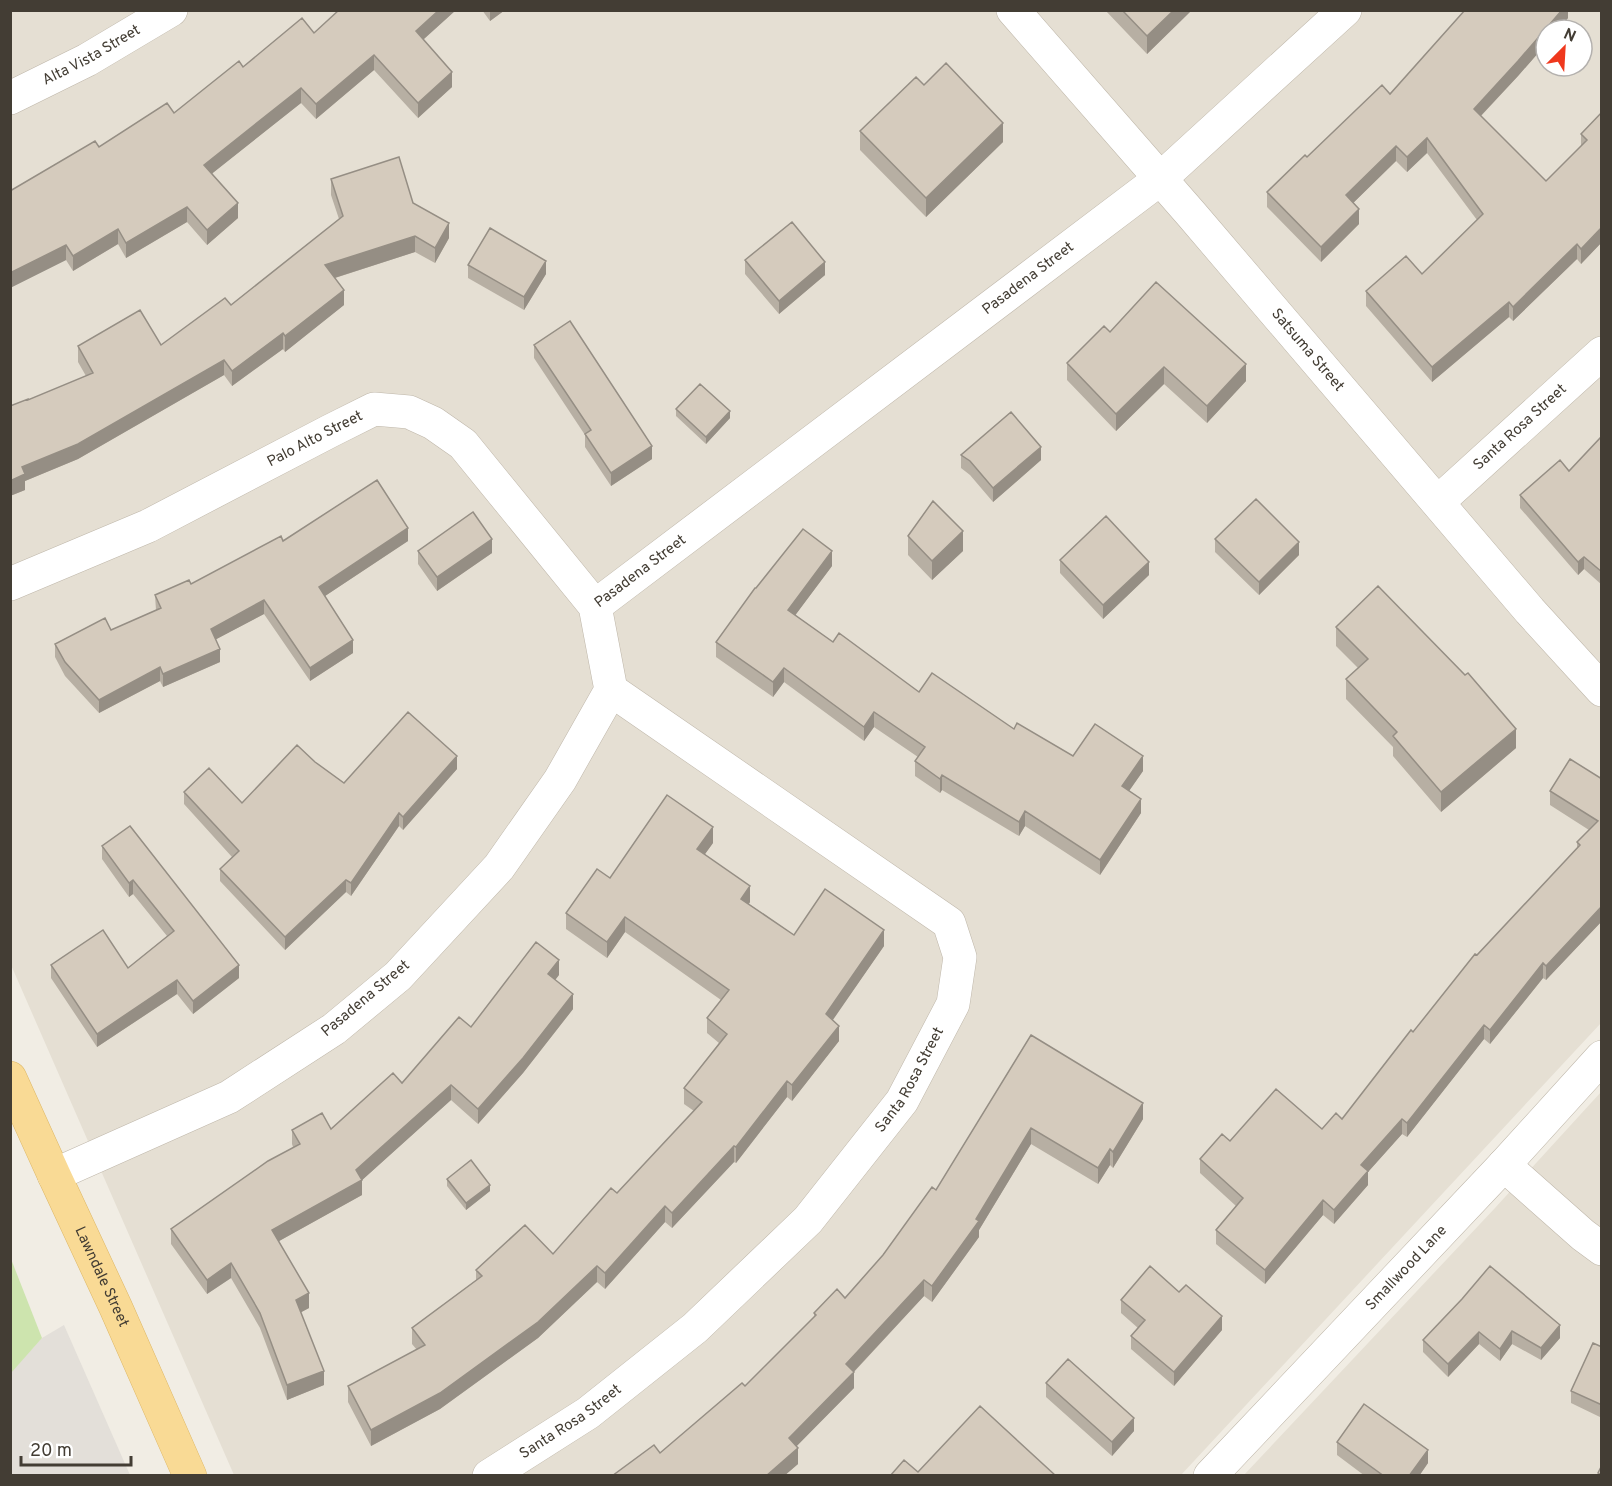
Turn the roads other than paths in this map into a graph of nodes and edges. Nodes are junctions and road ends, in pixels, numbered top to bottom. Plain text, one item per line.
1 (171, 10) edge
2 (1012, 10) edge
3 (1345, 10) edge
4 (10, 98) edge
5 (1160, 179) junction
6 (1602, 353) edge
7 (1438, 502) junction
8 (10, 584) edge
9 (595, 606) junction
10 (610, 690) junction
11 (1602, 690) edge
12 (1602, 1058) edge
13 (10, 1078) edge
14 (1504, 1165) junction
15 (54, 1175) junction
16 (1602, 1249) edge
17 (190, 1476) edge
18 (489, 1476) edge
19 (1210, 1476) edge

1 - 4 street, Alta Vista Street
2 - 5 street, Satsuma Street
3 - 5 street, Pasadena Street
5 - 7 street, Satsuma Street
5 - 9 street, Pasadena Street
6 - 7 street, Santa Rosa Street
7 - 11 street, Satsuma Street
8 - 9 street, Palo Alto Street
9 - 10 street, Pasadena Street
10 - 15 street, Pasadena Street
10 - 18 street, Santa Rosa Street
12 - 14 street, Smallwood Lane
13 - 15 main road, Lawndale Street
14 - 16 street
14 - 19 street, Smallwood Lane
15 - 17 main road, Lawndale Street

